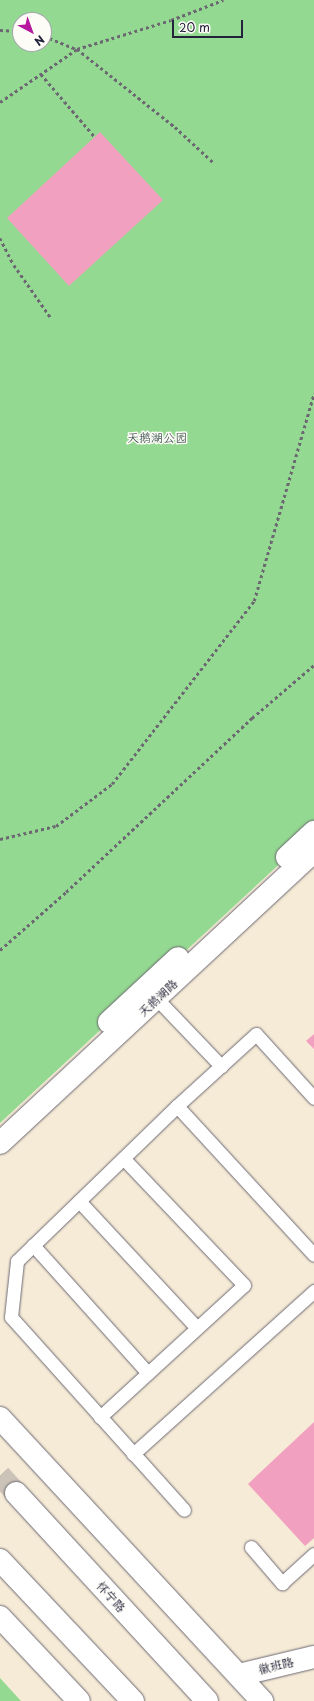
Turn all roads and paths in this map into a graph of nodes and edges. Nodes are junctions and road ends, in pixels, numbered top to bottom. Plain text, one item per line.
1 (223, 0) edge
2 (0, 30) edge
3 (12, 31) edge
4 (52, 39) edge
5 (77, 49) junction
6 (41, 74) junction
7 (0, 102) edge
8 (95, 137) dead end
9 (214, 163) dead end
10 (0, 238) edge
11 (52, 318) dead end
12 (314, 394) edge
13 (314, 665) edge
14 (314, 832) edge
15 (0, 839) edge
16 (314, 851) edge
17 (0, 950) edge
18 (157, 999) junction
19 (220, 1066) junction
20 (314, 1098) edge
21 (177, 1106) junction
22 (0, 1123) edge
23 (0, 1143) edge
24 (123, 1158) junction
25 (79, 1201) junction
26 (33, 1245) junction
27 (314, 1255) edge
28 (314, 1291) edge
29 (197, 1328) junction
30 (148, 1373) junction
31 (100, 1416) junction
32 (0, 1418) edge
33 (134, 1454) junction
34 (16, 1493) tunnel mouth
35 (184, 1510) dead end
36 (252, 1547) dead end
37 (314, 1554) edge
38 (0, 1560) edge
39 (0, 1617) edge
40 (314, 1657) edge
41 (239, 1675) junction
42 (79, 1701) edge
43 (132, 1701) edge
44 (207, 1701) edge
45 (262, 1701) edge

1 - 5 path
2 - 3 path
4 - 5 path
5 - 6 path
5 - 9 path
6 - 7 path
6 - 8 path
10 - 11 path
12 - 15 path
13 - 17 path
14 - 22 main road, 天鹅湖路
16 - 18 main road, 天鹅湖路
18 - 19 lane
18 - 23 main road, 天鹅湖路
19 - 20 lane
19 - 21 lane
21 - 24 lane
21 - 27 lane
24 - 25 lane
24 - 29 lane
25 - 26 lane
25 - 29 lane
26 - 30 lane
26 - 31 lane
28 - 33 lane
29 - 30 lane
30 - 31 lane
31 - 33 lane
32 - 41 main road
33 - 35 lane
34 - 44 main road, 怀宁路
36 - 37 lane
38 - 43 main road
39 - 42 main road
40 - 41 main road, 徽班路
41 - 45 main road

